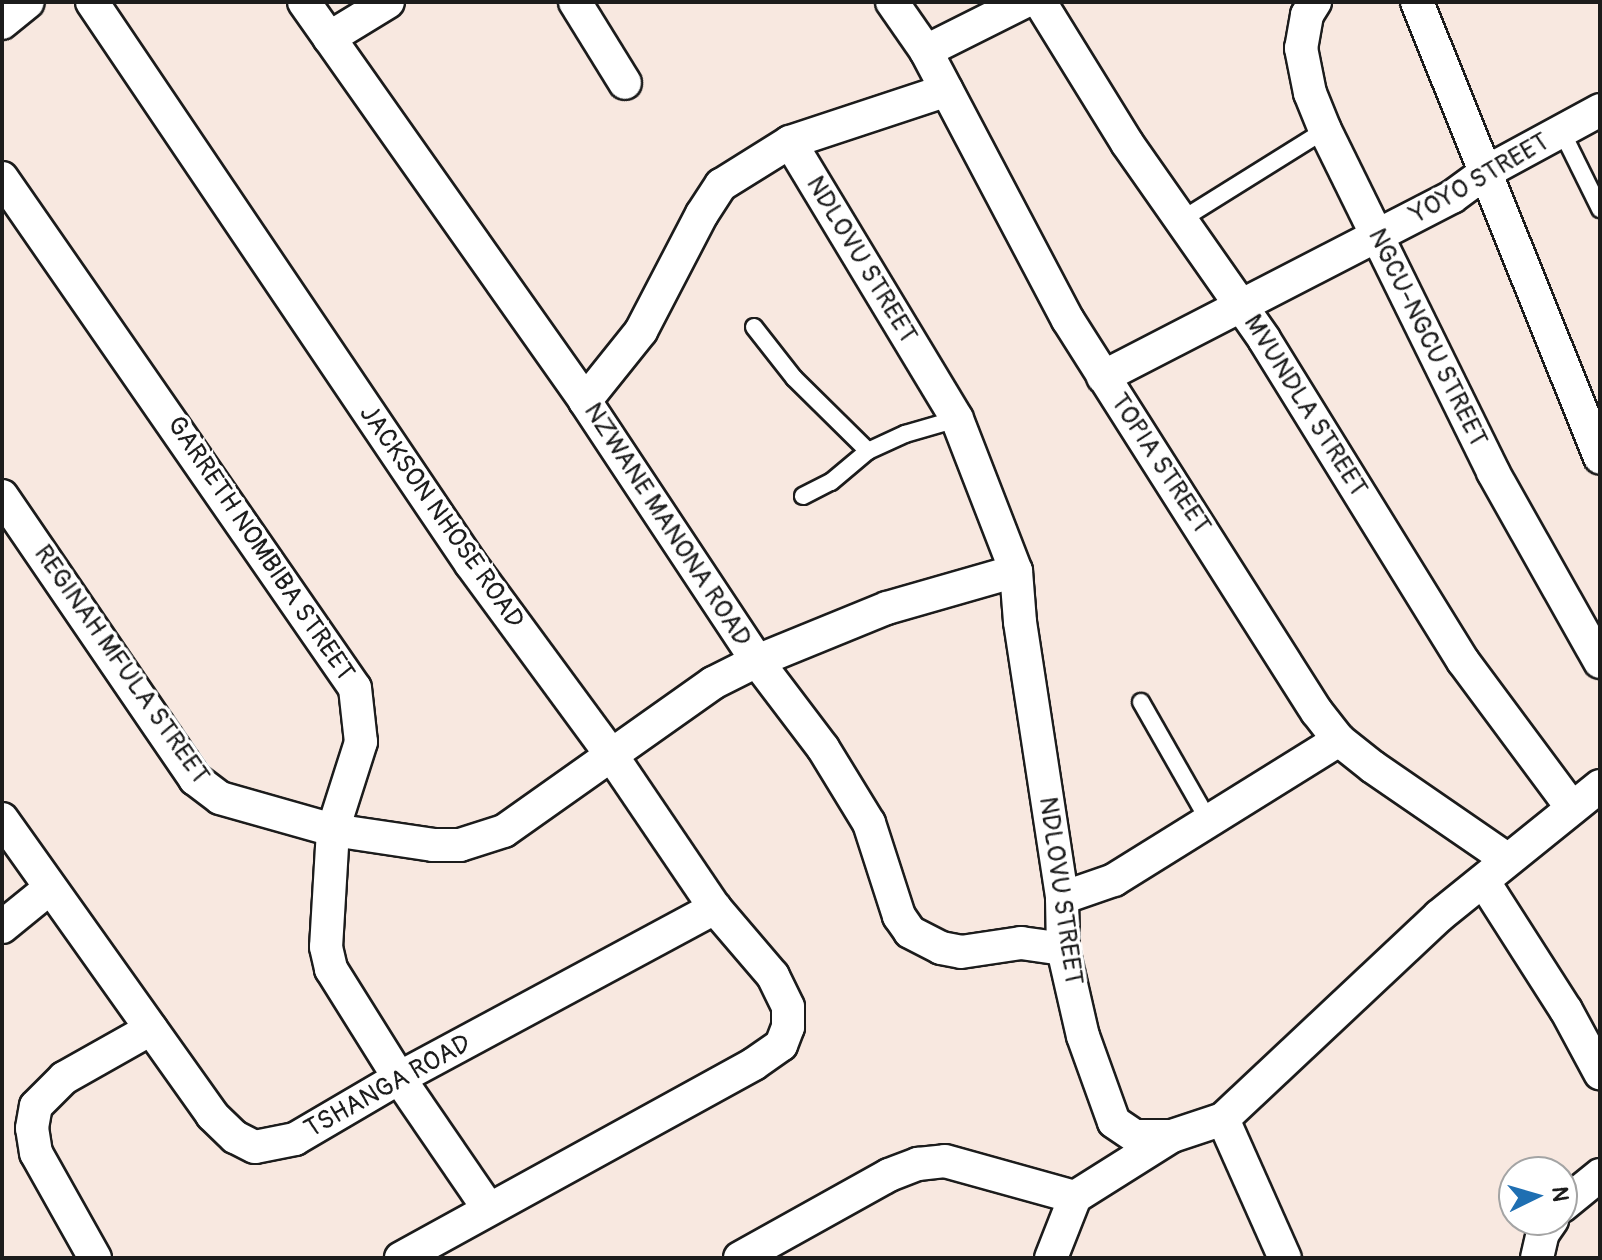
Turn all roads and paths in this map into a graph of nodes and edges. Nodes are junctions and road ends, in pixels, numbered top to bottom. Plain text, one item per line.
1 (28, 2) edge
2 (92, 2) edge
3 (304, 2) edge
4 (388, 2) edge
5 (575, 2) edge
6 (892, 2) edge
7 (1024, 2) edge
8 (1040, 2) edge
9 (1315, 2) edge
10 (1417, 2) edge
11 (2, 23) edge
12 (329, 38) junction
13 (926, 51) junction
14 (625, 83) dead end
15 (947, 90) junction
16 (1600, 110) edge
17 (1325, 130) junction
18 (1562, 132) junction
19 (790, 142) junction
20 (1486, 172) junction
21 (2, 178) edge
22 (1600, 209) edge
23 (1181, 220) junction
24 (1378, 236) junction
25 (1244, 307) junction
26 (754, 327) dead end
27 (1103, 377) junction
28 (585, 401) junction
29 (957, 419) junction
30 (868, 451) junction
31 (1600, 458) edge
32 (2, 496) edge
33 (803, 496) dead end
34 (1016, 571) junction
35 (757, 661) junction
36 (1600, 662) edge
37 (1141, 702) dead end
38 (1339, 740) junction
39 (610, 753) junction
40 (1600, 786) edge
41 (1572, 808) junction
42 (2, 819) edge
43 (1209, 821) junction
44 (333, 830) junction
45 (1496, 870) junction
46 (50, 888) junction
47 (1062, 898) junction
48 (715, 908) junction
49 (2, 927) edge
50 (1063, 949) junction
51 (151, 1029) junction
52 (1600, 1073) edge
53 (399, 1078) junction
54 (1223, 1119) junction
55 (1172, 1136) junction
56 (1600, 1175) edge
57 (1578, 1193) edge
58 (1075, 1197) junction
59 (488, 1208) junction
60 (1542, 1236) edge
61 (95, 1258) edge
62 (401, 1258) edge
63 (740, 1258) edge
64 (1051, 1258) edge
65 (1285, 1258) edge
66 (1537, 1258) edge

1 - 11 street
2 - 39 street, JACKSON NHOSE ROAD
3 - 12 street, NZWANE MANONA ROAD
4 - 12 street
5 - 14 street
6 - 13 street, TOPIA STREET
7 - 13 street
8 - 23 street, MVUNDLA STREET
9 - 17 street, NGCU-NGCU STREET
10 - 20 street
12 - 28 street, NZWANE MANONA ROAD
13 - 15 street, TOPIA STREET
15 - 19 street
15 - 27 street, TOPIA STREET
16 - 18 street, YOYO STREET
17 - 23 lane
17 - 24 street, NGCU-NGCU STREET
18 - 20 street, YOYO STREET
18 - 22 lane
19 - 28 street
19 - 29 street, NDLOVU STREET
20 - 24 street, YOYO STREET
20 - 31 street
21 - 44 street, GARRETH NOMBIBA STREET
23 - 25 street, MVUNDLA STREET
24 - 25 street, YOYO STREET
24 - 36 street, NGCU-NGCU STREET
25 - 27 street, YOYO STREET
25 - 41 street, MVUNDLA STREET
26 - 30 lane
27 - 38 street, TOPIA STREET
28 - 35 street, NZWANE MANONA ROAD
29 - 30 lane
29 - 34 street, NDLOVU STREET
30 - 33 lane
32 - 44 street, REGINAH MFULA STREET
34 - 35 street, REGINAH MFULA STREET
34 - 47 street, NDLOVU STREET
35 - 39 street, REGINAH MFULA STREET
35 - 50 street, NZWANE MANONA ROAD
37 - 43 lane
38 - 43 street
38 - 45 street, TOPIA STREET
39 - 44 street, REGINAH MFULA STREET
39 - 48 street, JACKSON NHOSE ROAD
40 - 41 street, NDLOVU STREET
41 - 45 street, NDLOVU STREET
42 - 46 street, TSHANGA ROAD
43 - 47 street
44 - 53 street, GARRETH NOMBIBA STREET
45 - 52 street
45 - 54 street, NDLOVU STREET
46 - 49 street
46 - 51 street, TSHANGA ROAD
47 - 50 street, NDLOVU STREET
48 - 53 street, TSHANGA ROAD
48 - 59 street, JACKSON NHOSE ROAD
50 - 55 street, NDLOVU STREET
51 - 53 street, TSHANGA ROAD
51 - 61 street
53 - 59 street, GARRETH NOMBIBA STREET
54 - 55 street, NDLOVU STREET
54 - 65 street
55 - 58 street
56 - 57 street
58 - 63 street
58 - 64 street
59 - 62 street
60 - 66 street

